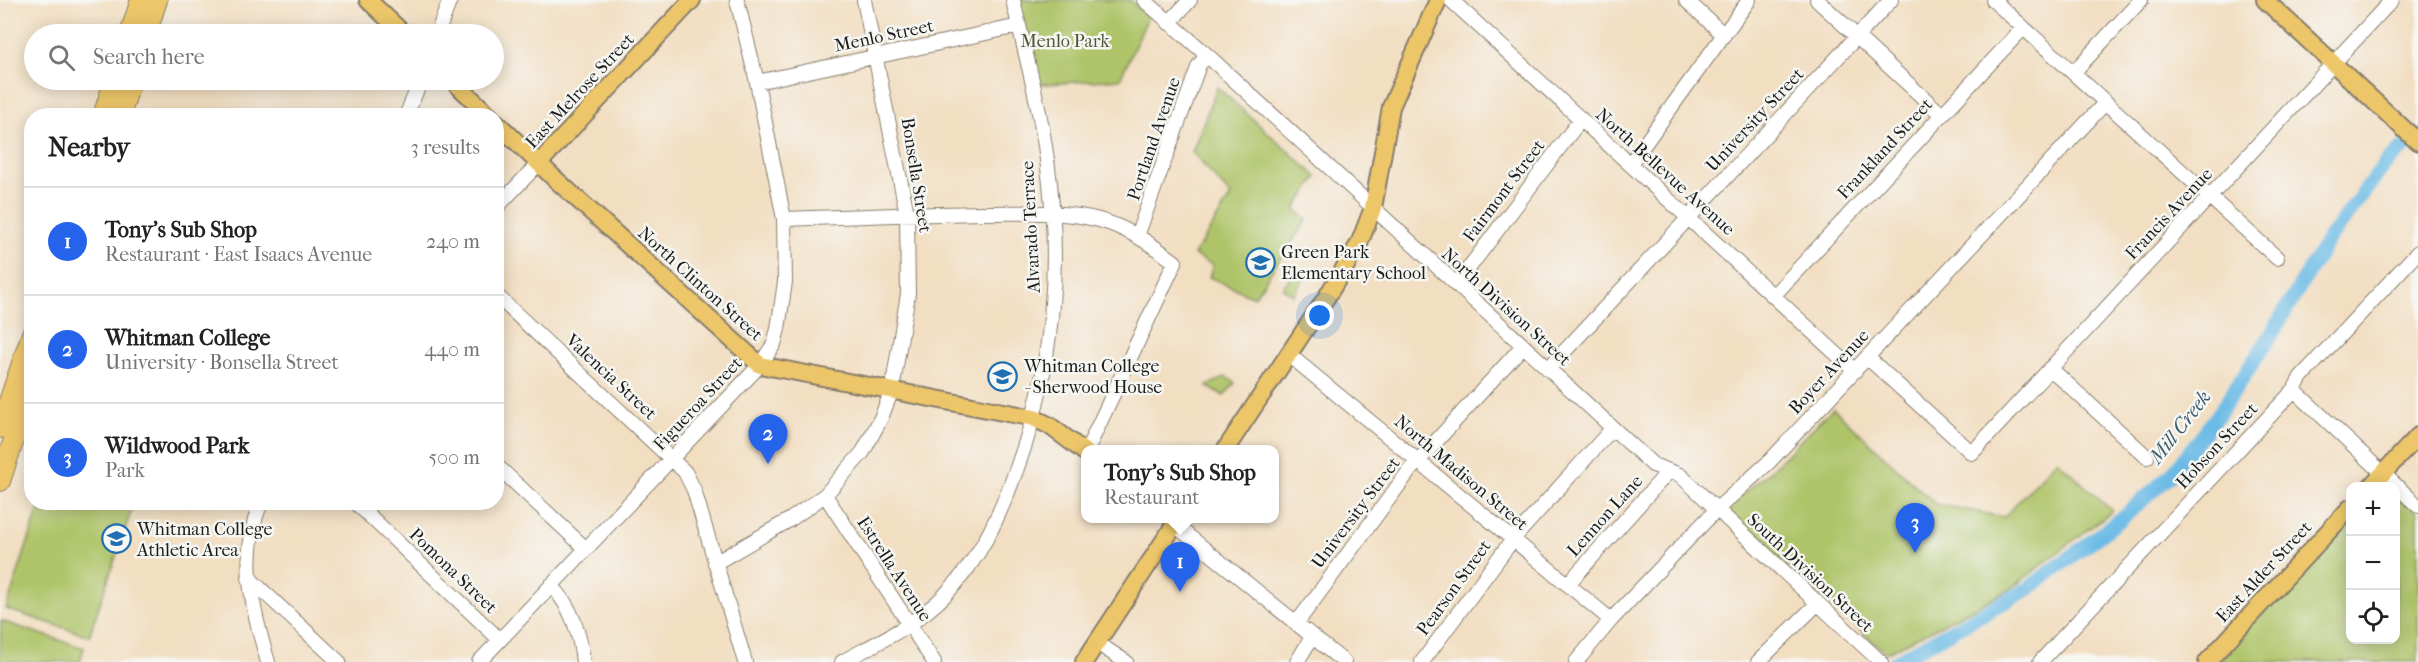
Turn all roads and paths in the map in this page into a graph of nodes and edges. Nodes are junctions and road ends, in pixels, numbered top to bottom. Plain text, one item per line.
1 (141, 0) edge
2 (155, 0) edge
3 (368, 0) edge
4 (450, 0) edge
5 (692, 0) edge
6 (737, 0) edge
7 (864, 0) edge
8 (1013, 0) edge
9 (1144, 0) edge
10 (1190, 0) edge
11 (1438, 0) edge
12 (1451, 0) edge
13 (1686, 0) edge
14 (1749, 0) edge
15 (1817, 0) edge
16 (1891, 0) edge
17 (1993, 0) edge
18 (2141, 0) edge
19 (2265, 0) edge
20 (2392, 0) edge
21 (1169, 23) junction
22 (133, 24) edge
23 (148, 24) edge
24 (393, 24) edge
25 (441, 24) edge
26 (1019, 26) junction
27 (2023, 28) junction
28 (1724, 35) junction
29 (1857, 37) junction
30 (1207, 55) junction
31 (876, 56) junction
32 (2334, 63) junction
33 (2073, 73) junction
34 (757, 82) junction
35 (112, 90) edge
36 (128, 90) edge
37 (417, 90) edge
38 (463, 90) edge
39 (2106, 102) junction
40 (106, 108) edge
41 (122, 108) edge
42 (409, 108) edge
43 (482, 108) edge
44 (1942, 115) junction
45 (1581, 119) junction
46 (504, 130) edge
47 (2418, 142) edge
48 (539, 163) junction
49 (1630, 164) junction
50 (2209, 197) junction
51 (504, 200) edge
52 (1373, 208) junction
53 (1052, 213) junction
54 (907, 214) junction
55 (1689, 218) junction
56 (784, 219) junction
57 (1137, 236) junction
58 (2418, 252) edge
59 (2277, 258) dead end
60 (1456, 285) junction
61 (1774, 296) junction
62 (504, 302) edge
63 (1522, 346) junction
64 (1288, 354) junction
65 (1867, 357) junction
66 (24, 358) edge
67 (760, 365) junction
68 (1548, 369) junction
69 (2050, 369) junction
70 (1855, 370) junction
71 (892, 390) junction
72 (2294, 390) junction
73 (24, 410) edge
74 (1034, 418) junction
75 (0, 428) edge
76 (1612, 429) junction
77 (2418, 436) edge
78 (1089, 445) edge
79 (1228, 445) edge
80 (1081, 448) edge
81 (2147, 457) dead end
82 (672, 458) junction
83 (1418, 461) junction
84 (1669, 471) junction
85 (504, 472) edge
86 (2383, 473) junction
87 (0, 481) edge
88 (2375, 482) edge
89 (825, 495) junction
90 (2418, 506) edge
91 (259, 510) edge
92 (363, 510) edge
93 (1716, 510) junction
94 (2346, 512) edge
95 (1173, 523) edge
96 (1176, 523) edge
97 (1513, 539) junction
98 (586, 549) junction
99 (715, 563) junction
100 (249, 578) junction
101 (1569, 584) junction
102 (552, 585) junction
103 (1817, 604) junction
104 (1611, 620) junction
105 (909, 624) junction
106 (1296, 624) junction
107 (1312, 637) junction
108 (500, 640) junction
109 (1097, 643) junction
110 (1878, 660) edge
111 (268, 662) edge
112 (339, 662) edge
113 (479, 662) edge
114 (583, 662) edge
115 (745, 662) edge
116 (842, 662) edge
117 (934, 662) edge
118 (1084, 662) edge
119 (1126, 662) edge
120 (1297, 662) edge
121 (1344, 662) edge
122 (1422, 662) edge
123 (1576, 662) edge
124 (1758, 662) edge
125 (2040, 662) edge
126 (2207, 662) edge

1 - 22 highway
2 - 23 highway
3 - 24 main road
4 - 25 street
5 - 48 main road, East Melrose Street
6 - 34 street, Figueroa Street
7 - 31 street, Bonsella Street
8 - 26 street, Alvarado Terrace
9 - 21 street, North Division Street
10 - 21 street
11 - 52 main road
12 - 45 street, North Bellevue Avenue
13 - 28 street
14 - 28 street
15 - 29 street
16 - 29 street, University Street
17 - 27 street
18 - 33 street
19 - 32 main road
20 - 32 street, Francis Avenue
21 - 30 street, North Division Street
26 - 31 street, Menlo Street
26 - 53 street, Alvarado Terrace
27 - 33 street
27 - 44 street, Frankland Street
28 - 49 street
29 - 44 street
29 - 55 street, University Street
30 - 52 street, North Division Street
30 - 57 street, Portland Avenue
31 - 34 street, Menlo Street
31 - 54 street, Bonsella Street
32 - 47 main road
32 - 50 street, Francis Avenue
33 - 39 street
34 - 56 street, Figueroa Street
35 - 40 highway
36 - 41 highway
37 - 42 street
38 - 43 main road
39 - 50 street
39 - 65 street, Boyer Avenue
44 - 61 street, Frankland Street
45 - 49 street, North Bellevue Avenue
45 - 60 street, Fairmont Street
46 - 48 main road, North Clinton Street
48 - 51 street, East Melrose Street
48 - 67 main road, North Clinton Street
49 - 55 street, North Bellevue Avenue
50 - 59 street
50 - 69 street, Francis Avenue
52 - 60 street, North Division Street
52 - 64 main road
53 - 54 street
53 - 57 street
53 - 74 street, Alvarado Terrace
54 - 56 street
54 - 71 street, Bonsella Street
55 - 61 street, North Bellevue Avenue
55 - 68 street, University Street
56 - 67 street, Figueroa Street
57 - 78 street
58 - 72 street, Hobson Street
60 - 63 street, North Division Street
61 - 70 street, North Bellevue Avenue
62 - 82 street, Valencia Street
63 - 68 street, North Division Street
63 - 83 street, University Street
64 - 79 main road
64 - 83 street, North Madison Street
65 - 69 street, Francis Avenue
65 - 70 street, Boyer Avenue
66 - 75 highway
67 - 71 main road, North Clinton Street
67 - 82 street, Figueroa Street
68 - 76 street, North Division Street
69 - 81 street
70 - 93 street, Boyer Avenue
71 - 74 main road, North Clinton Street
71 - 89 street, Bonsella Street
72 - 86 street
72 - 125 street, Hobson Street
73 - 87 highway
74 - 80 main road, North Clinton Street
74 - 105 street, Alvarado Terrace
76 - 84 street, North Division Street
76 - 97 street, Pearson Street
77 - 86 main road
82 - 98 street, Figueroa Street
82 - 99 street, Valencia Street
83 - 97 street, North Madison Street
83 - 106 street, University Street
84 - 93 street, North Division Street
84 - 101 street, Lennon Lane
85 - 98 street
86 - 88 main road
86 - 90 street
89 - 99 street, Bonsella Street
89 - 105 street, Estrella Avenue
91 - 100 street
92 - 108 street, Pomona Street
93 - 103 street, South Division Street
93 - 104 street, Boyer Avenue
94 - 126 main road, East Alder Street
95 - 109 main road
96 - 106 street
97 - 101 street, North Madison Street
97 - 122 street, Pearson Street
98 - 102 street, Figueroa Street
99 - 115 street, Valencia Street
100 - 111 street
100 - 112 street
101 - 104 street, North Madison Street
102 - 108 street, Figueroa Street
102 - 114 street
103 - 110 street, South Division Street
103 - 124 street
104 - 123 street, Boyer Avenue
105 - 116 street, Alvarado Terrace
105 - 117 street, Estrella Avenue
106 - 107 street
107 - 120 street
107 - 121 street
108 - 113 street, Figueroa Street
109 - 118 main road
109 - 119 street

